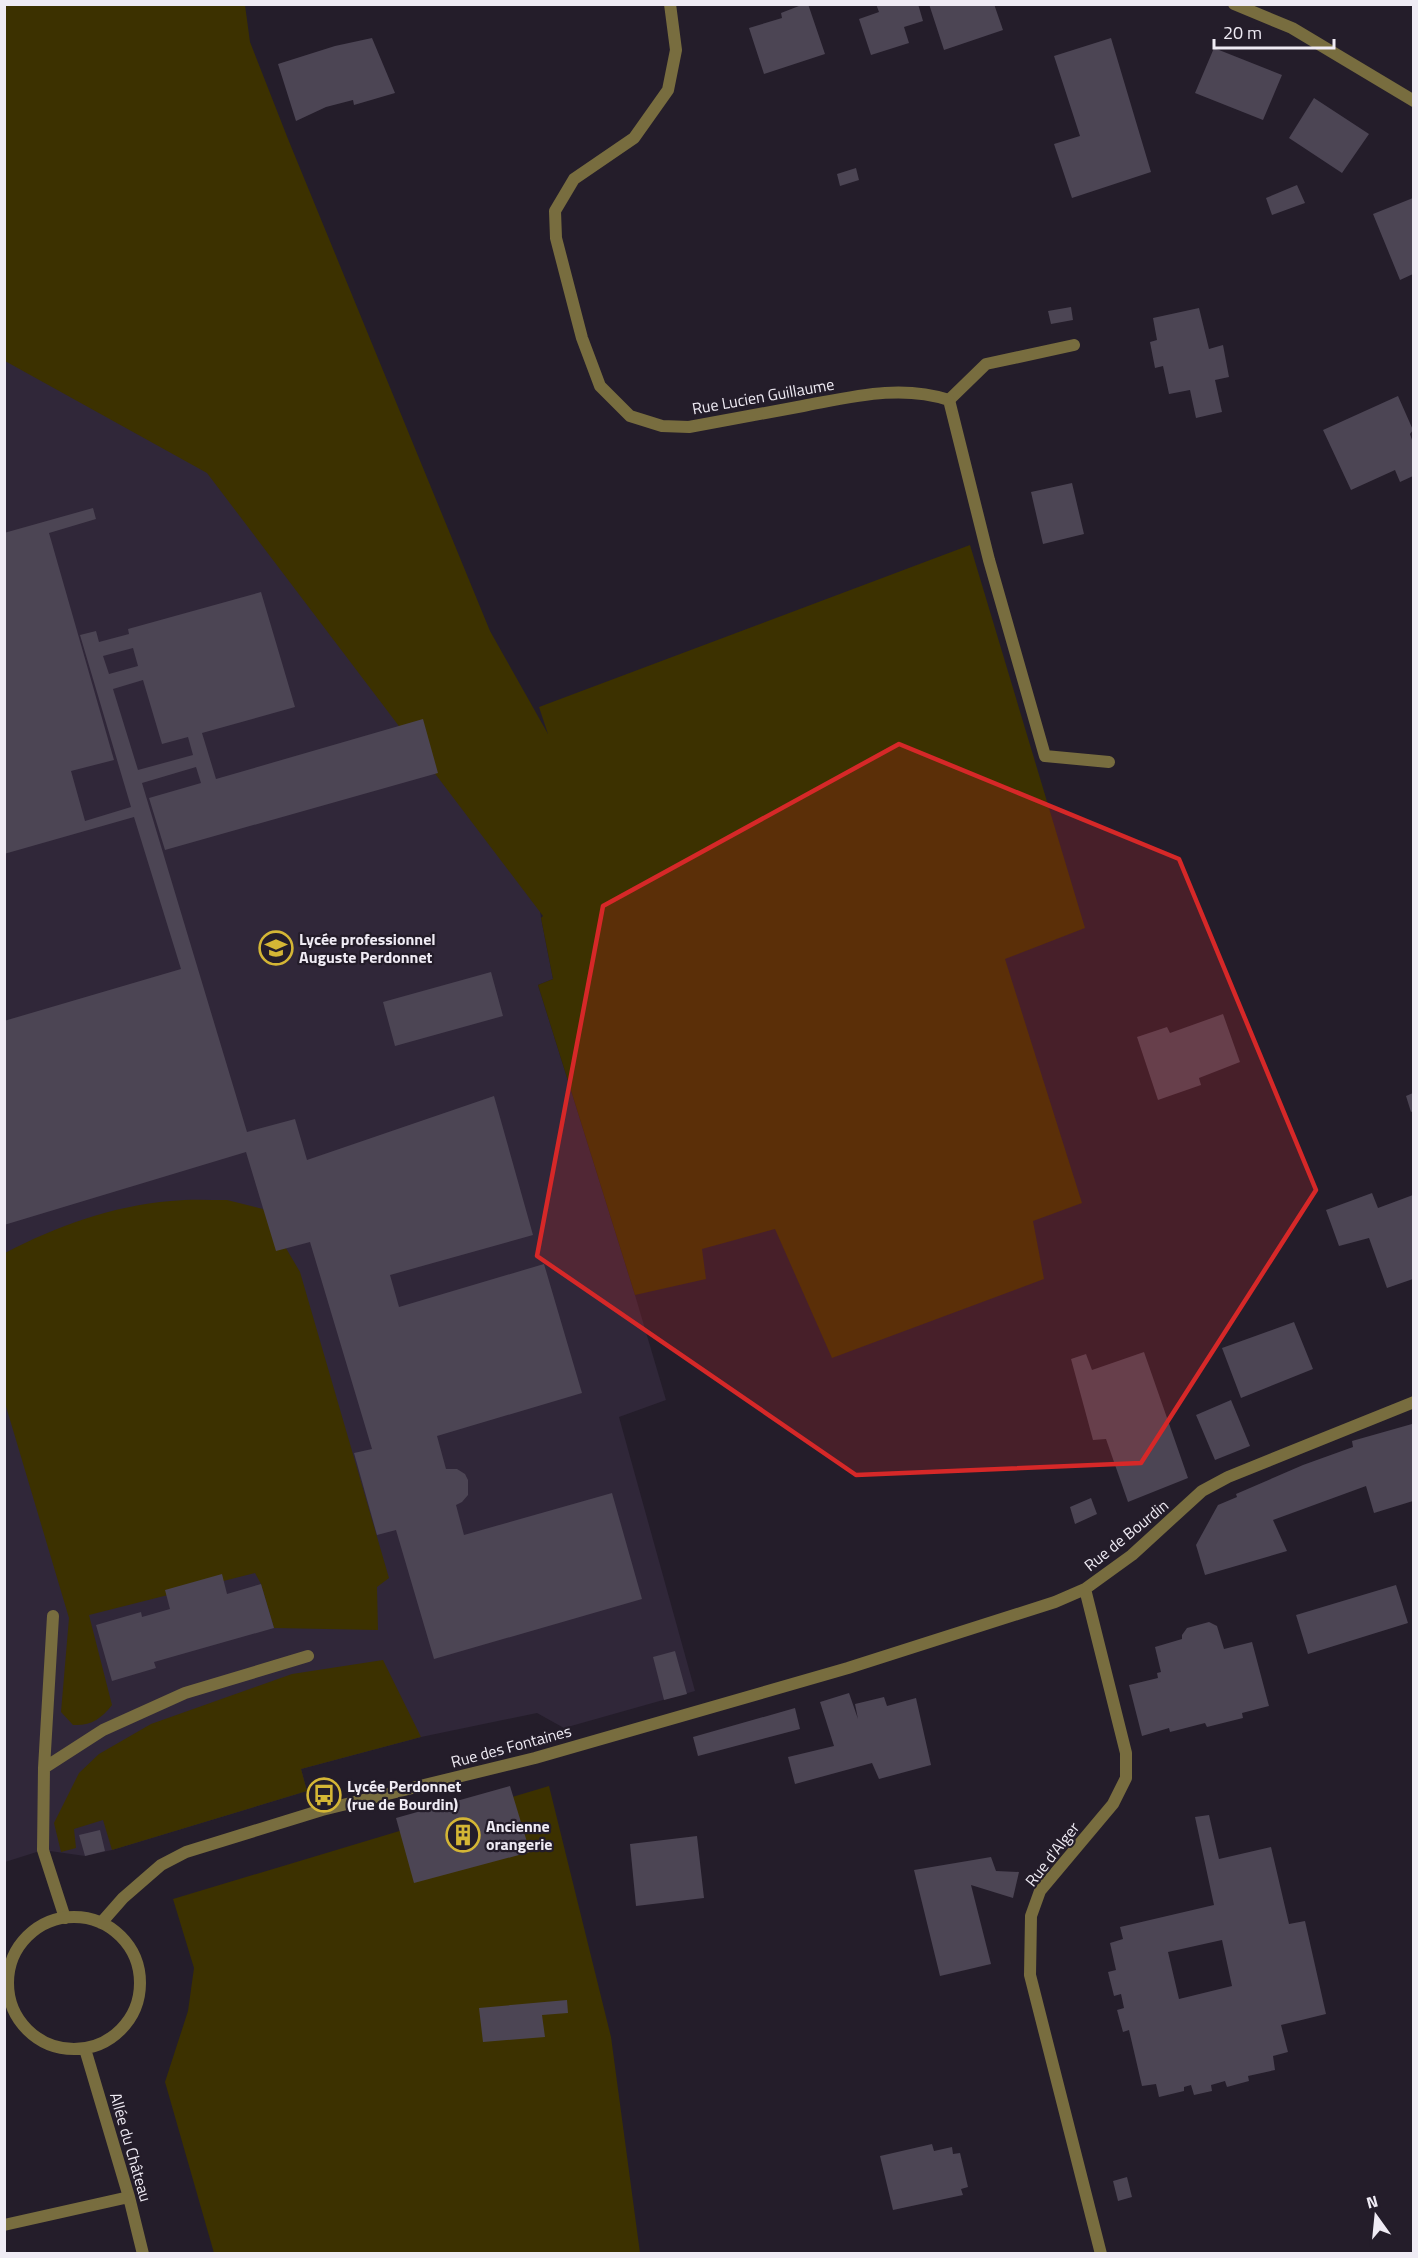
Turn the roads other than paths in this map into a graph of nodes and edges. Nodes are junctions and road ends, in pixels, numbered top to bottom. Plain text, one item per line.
1 (670, 4) edge
2 (1234, 4) edge
3 (1413, 101) edge
4 (1074, 345) dead end
5 (948, 400) junction
6 (1109, 762) dead end
7 (1413, 1402) edge
8 (1085, 1589) junction
9 (53, 1616) dead end
10 (308, 1656) dead end
11 (848, 1668) joint
12 (44, 1768) junction
13 (65, 1918) junction
14 (101, 1923) junction
15 (9, 1953) edge
16 (85, 2049) junction
17 (129, 2198) junction
18 (4, 2224) edge
19 (143, 2253) edge
20 (1101, 2253) edge

1 - 5 street, Rue Lucien Guillaume
2 - 3 street
4 - 5 street
5 - 6 street
7 - 8 street, Rue de Bourdin
8 - 11 street, Rue de Bourdin
8 - 20 street, Rue d'Alger
9 - 12 street
10 - 12 street
11 - 14 street, Rue des Fontaines
12 - 13 street
13 - 14 street
13 - 15 street
14 - 16 street
15 - 16 street
16 - 17 street, Allée du Château
17 - 18 street
17 - 19 street, Allée du Château

